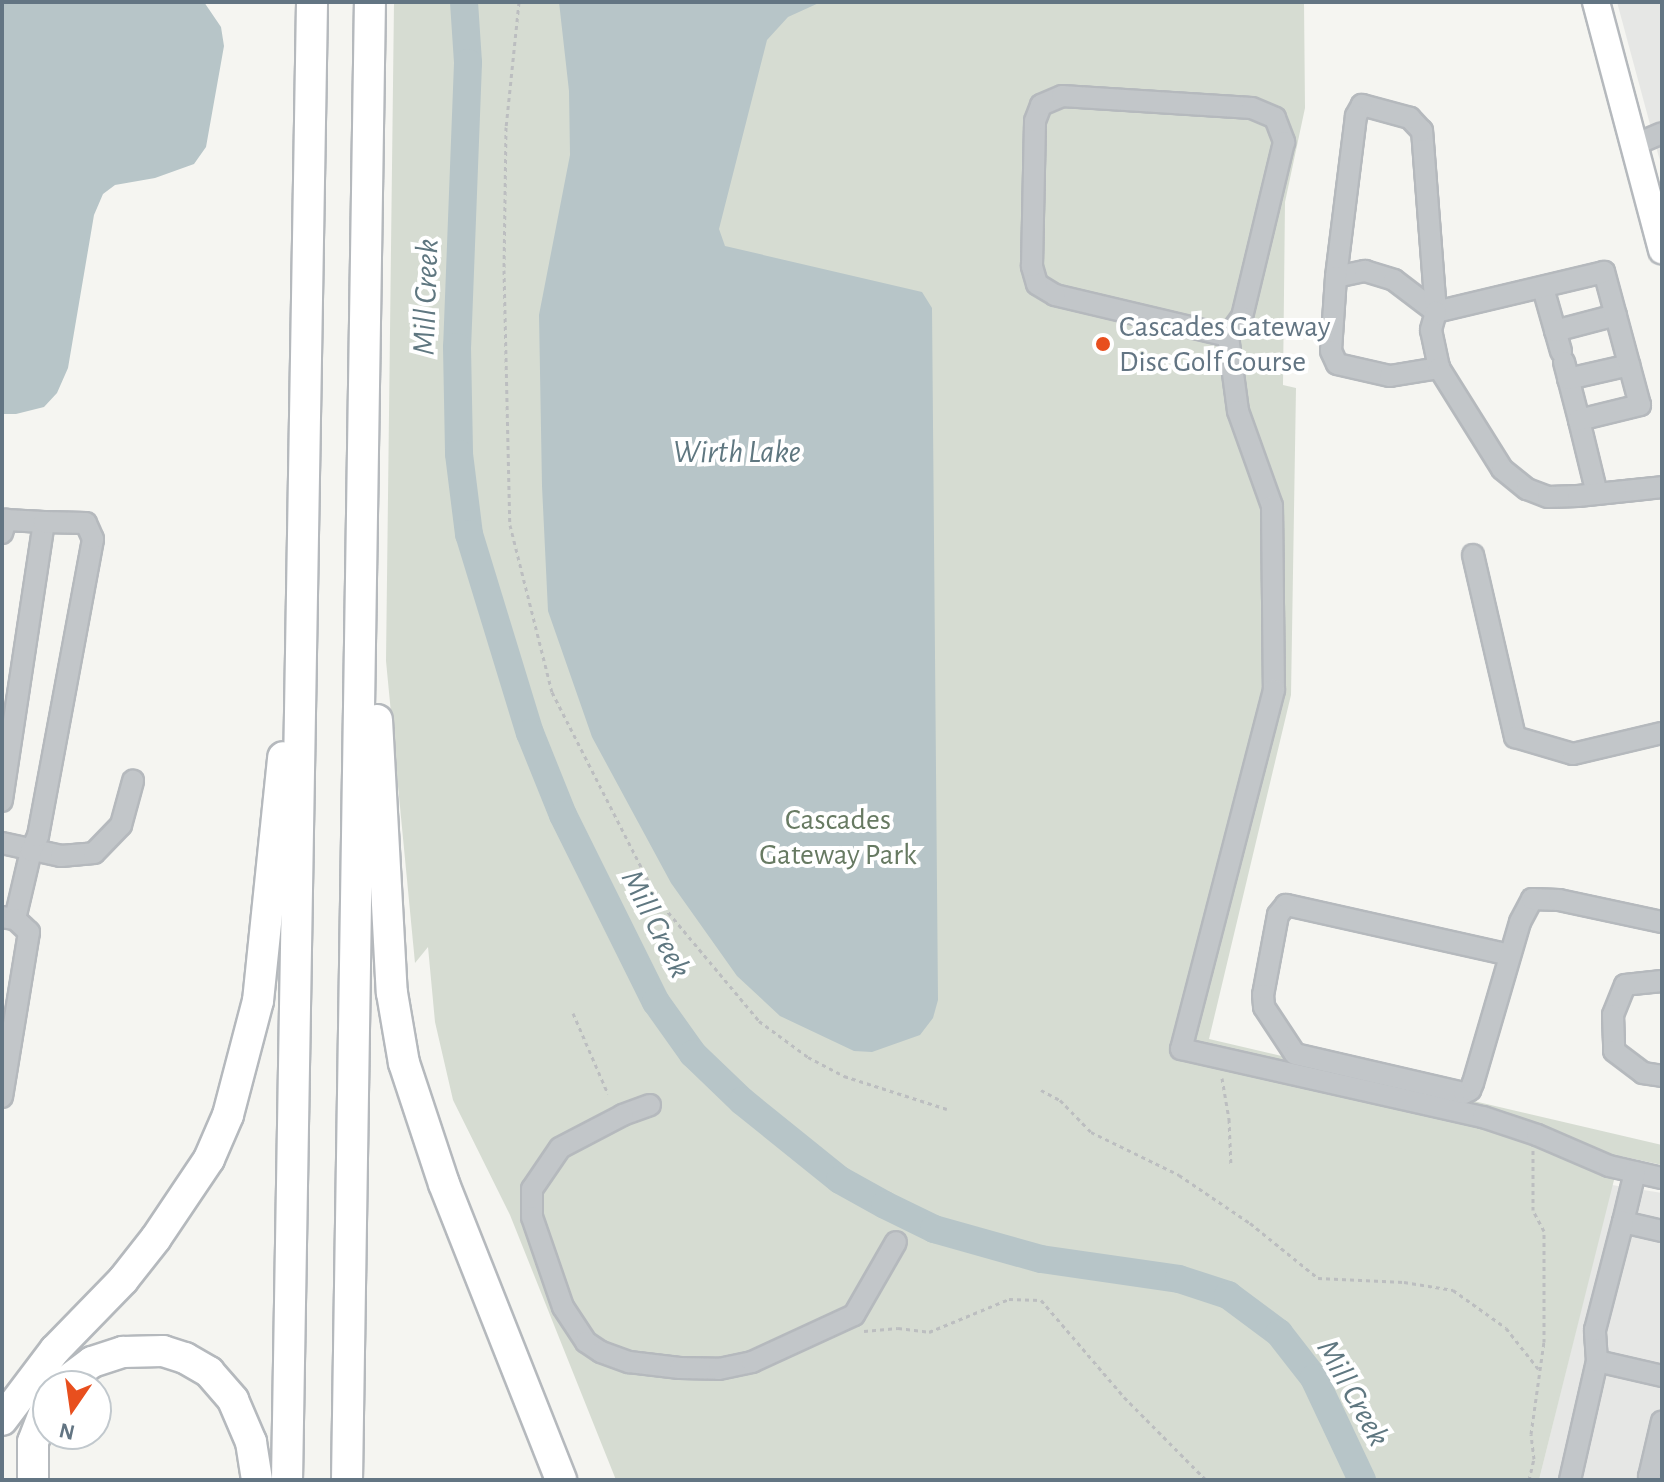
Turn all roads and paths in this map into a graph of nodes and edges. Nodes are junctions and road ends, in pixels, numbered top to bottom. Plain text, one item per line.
1 (312, 2) edge
2 (370, 2) edge
3 (519, 2) edge
4 (1596, 2) edge
5 (1662, 133) edge
6 (1634, 145) junction
7 (1662, 250) edge
8 (1336, 277) junction
9 (1543, 288) junction
10 (1436, 312) junction
11 (1616, 315) junction
12 (1228, 336) junction
13 (1562, 356) junction
14 (1629, 365) junction
15 (1439, 368) junction
16 (1579, 420) junction
17 (1662, 487) edge
18 (1597, 494) junction
19 (44, 522) junction
20 (3, 524) edge
21 (1473, 555) dead end
22 (360, 620) junction
23 (302, 636) junction
24 (1662, 733) edge
25 (133, 781) dead end
26 (2, 801) edge
27 (2, 843) edge
28 (31, 851) junction
29 (8, 918) edge
30 (1662, 922) edge
31 (1510, 955) junction
32 (1662, 981) edge
33 (573, 1013) dead end
34 (1220, 1058) junction
35 (1662, 1076) edge
36 (1041, 1090) dead end
37 (608, 1094) dead end
38 (2, 1097) edge
39 (650, 1105) dead end
40 (947, 1109) dead end
41 (1537, 1135) junction
42 (1231, 1166) dead end
43 (1635, 1172) junction
44 (1662, 1178) edge
45 (1623, 1222) junction
46 (1662, 1231) edge
47 (896, 1242) dead end
48 (861, 1332) dead end
49 (1597, 1361) junction
50 (81, 1370) edge
51 (1540, 1371) junction
52 (1662, 1376) edge
53 (2, 1420) edge
54 (1662, 1421) edge
55 (33, 1450) edge
56 (33, 1480) edge
57 (257, 1480) edge
58 (287, 1480) edge
59 (347, 1480) edge
60 (561, 1480) edge
61 (1206, 1480) edge
62 (1529, 1480) edge
63 (1570, 1480) edge
64 (1651, 1480) edge

1 - 23 highway
2 - 22 highway
3 - 40 path
4 - 6 main road
5 - 6 street
6 - 7 main road
8 - 10 street
8 - 10 street
8 - 15 street
9 - 10 street
9 - 11 street
9 - 13 street
10 - 15 street
11 - 13 street
11 - 14 street
12 - 12 street
12 - 34 street
13 - 14 street
13 - 16 street
14 - 16 street
15 - 18 street
16 - 18 street
17 - 18 street
19 - 20 street
19 - 26 street
19 - 28 street
21 - 24 street
22 - 59 highway
22 - 60 highway
23 - 53 highway
23 - 58 highway
25 - 28 street
27 - 28 street
28 - 29 street
29 - 38 street
30 - 31 street
31 - 31 street
32 - 35 street
33 - 37 path
34 - 41 street
34 - 42 path
36 - 51 path
39 - 47 street
41 - 43 street
41 - 51 path
43 - 44 street
43 - 45 street
45 - 46 street
45 - 49 street
48 - 61 path
49 - 52 street
49 - 63 street
50 - 57 highway
51 - 62 path
54 - 64 street
55 - 56 highway

